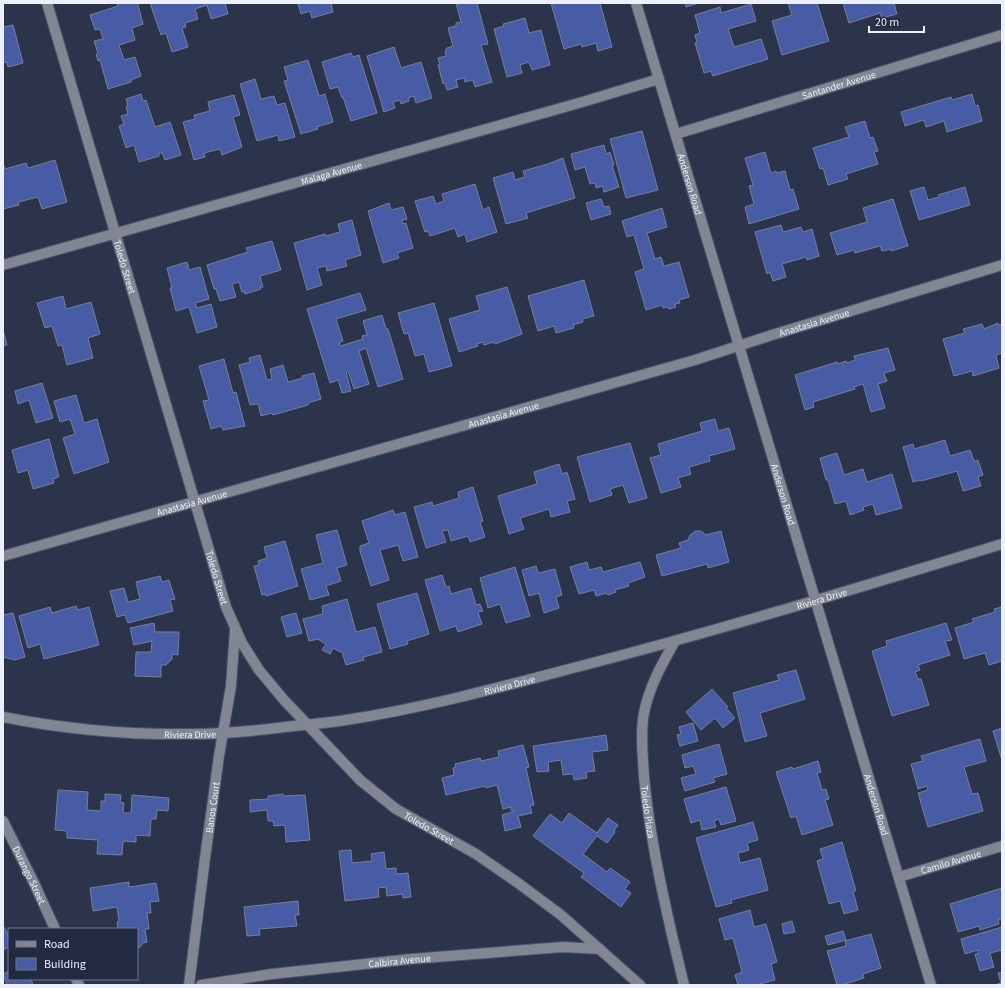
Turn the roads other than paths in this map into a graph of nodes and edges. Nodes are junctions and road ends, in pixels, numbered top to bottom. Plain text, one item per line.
1 (47, 3) edge
2 (636, 3) edge
3 (1002, 35) edge
4 (659, 79) junction
5 (676, 134) junction
6 (115, 234) junction
7 (3, 265) edge
8 (1002, 265) edge
9 (739, 346) junction
10 (195, 502) junction
11 (1002, 544) edge
12 (3, 556) edge
13 (816, 600) junction
14 (236, 630) junction
15 (675, 641) junction
16 (3, 717) edge
17 (307, 725) junction
18 (224, 733) junction
19 (3, 821) edge
20 (1002, 846) edge
21 (899, 877) junction
22 (55, 928) edge
23 (600, 949) junction
24 (189, 985) edge
25 (201, 985) edge
26 (640, 985) edge
27 (684, 985) edge
28 (931, 985) edge

1 - 6 street, Toledo Street
2 - 4 street, Anderson Road
3 - 5 street, Santander Avenue
4 - 5 street, Anderson Road
4 - 6 street, Malaga Avenue
5 - 9 street, Anderson Road
6 - 7 street, Malaga Avenue
6 - 10 street, Toledo Street
8 - 9 street, Anastasia Avenue
9 - 10 street, Anastasia Avenue
9 - 13 street, Anderson Road
10 - 12 street, Anastasia Avenue
10 - 14 street, Toledo Street
11 - 13 street, Riviera Drive
13 - 15 street, Riviera Drive
13 - 21 street, Anderson Road
14 - 17 street, Toledo Street
14 - 18 street, Banos Court
15 - 17 street, Riviera Drive
15 - 27 street, Toledo Plaza
16 - 18 street, Riviera Drive
17 - 18 street, Riviera Drive
17 - 23 street, Toledo Street
18 - 24 street, Banos Court
19 - 22 street, Durango Street
20 - 21 street, Camilo Avenue
21 - 28 street, Anderson Road
23 - 25 street, Calbira Avenue
23 - 26 street, Toledo Street

